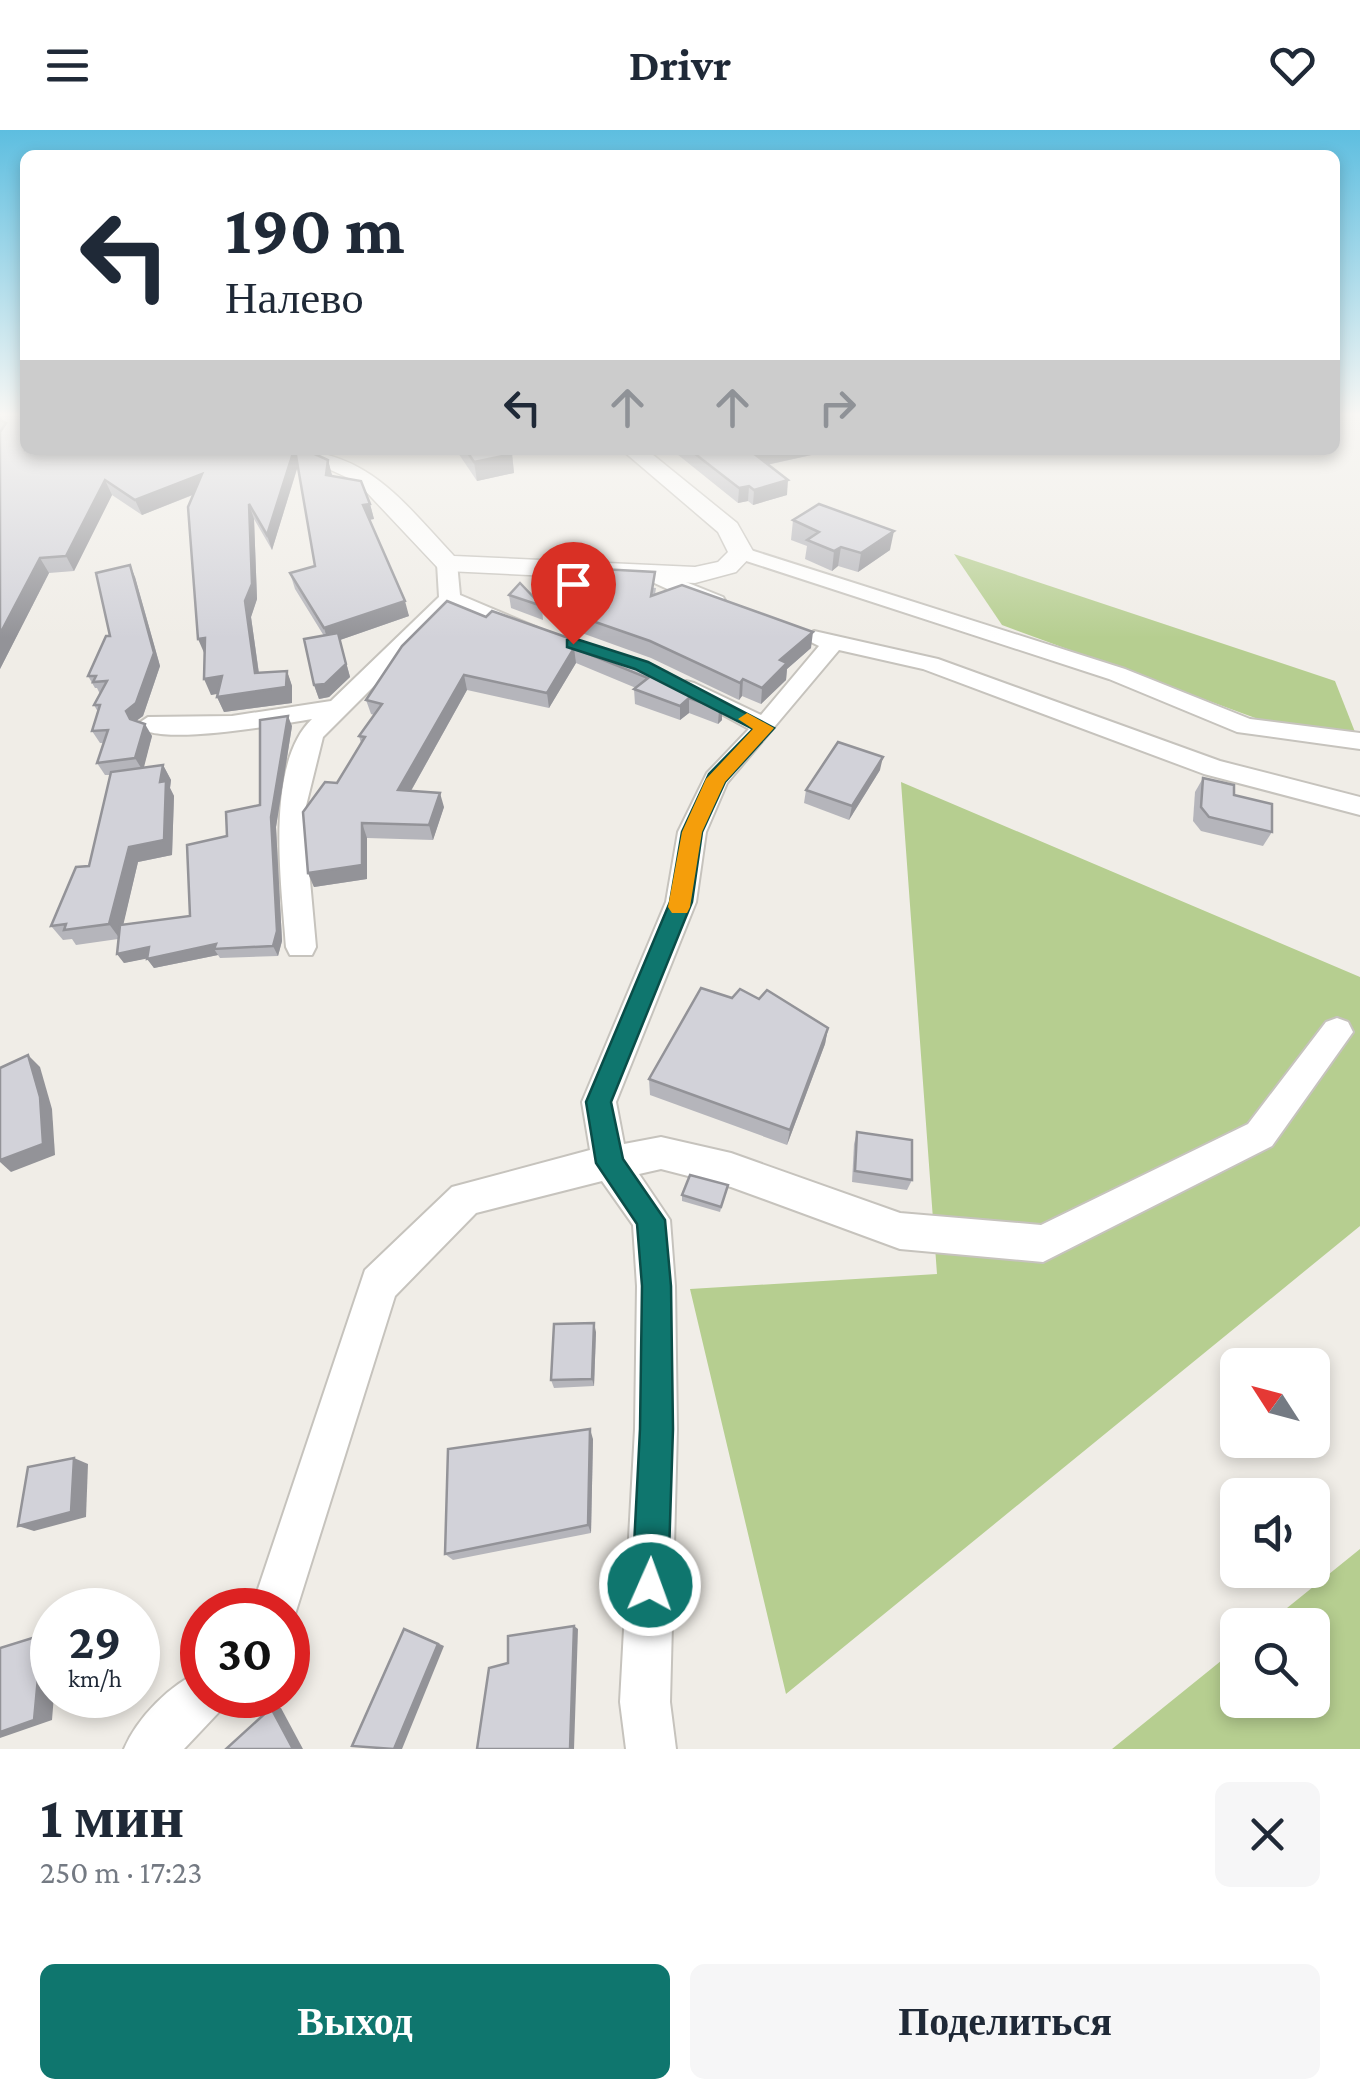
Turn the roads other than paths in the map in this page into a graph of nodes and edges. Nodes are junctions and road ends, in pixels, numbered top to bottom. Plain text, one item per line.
1 (375, 488) edge
2 (679, 488) edge
3 (740, 554) junction
4 (448, 563) junction
5 (646, 572) junction
6 (450, 598) junction
7 (733, 609) edge
8 (556, 638) edge
9 (666, 678) edge
10 (338, 707) junction
11 (148, 725) edge
12 (765, 728) junction
13 (1360, 741) edge
14 (1360, 806) edge
15 (302, 948) dead end
16 (1336, 1032) dead end
17 (610, 1163) junction
18 (281, 1588) edge
19 (180, 1717) edge
20 (149, 1749) edge
21 (651, 1749) edge

1 - 4 street
2 - 3 street
3 - 5 street
3 - 13 street
4 - 5 street
4 - 6 street
5 - 7 street
6 - 8 street
6 - 10 street
9 - 12 street
10 - 11 street
10 - 15 street
12 - 14 street
12 - 17 street
16 - 17 street
17 - 18 street
17 - 21 street
19 - 20 street

